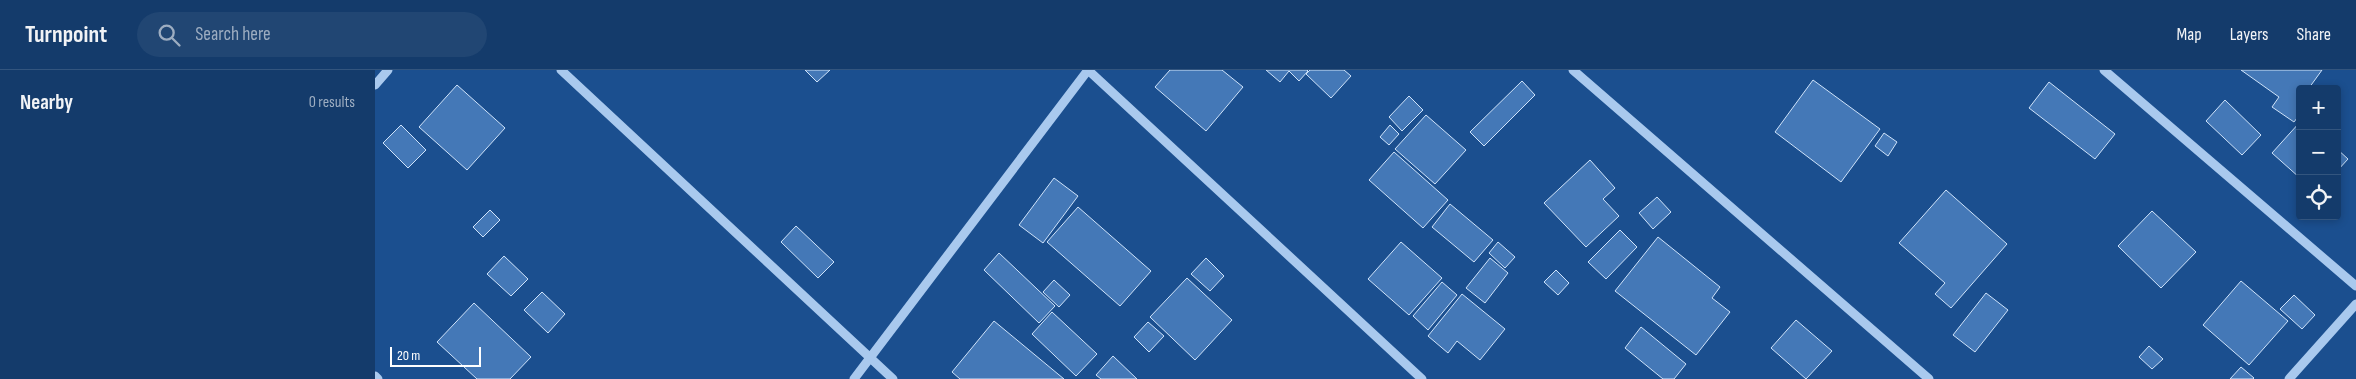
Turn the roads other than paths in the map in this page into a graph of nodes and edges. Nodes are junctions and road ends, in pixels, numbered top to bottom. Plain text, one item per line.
1 (388, 70) edge
2 (561, 70) edge
3 (1088, 70) edge
4 (1573, 70) edge
5 (2104, 70) edge
6 (375, 85) edge
7 (2356, 286) edge
8 (2356, 304) edge
9 (870, 358) junction
10 (375, 376) edge
11 (378, 379) edge
12 (854, 379) edge
13 (893, 379) edge
14 (1422, 379) edge
15 (1929, 379) edge
16 (2289, 379) edge

1 - 6 street
2 - 9 street
3 - 9 street
3 - 14 street
4 - 15 street
5 - 7 street
8 - 16 street
9 - 12 street
9 - 13 street
10 - 11 street

